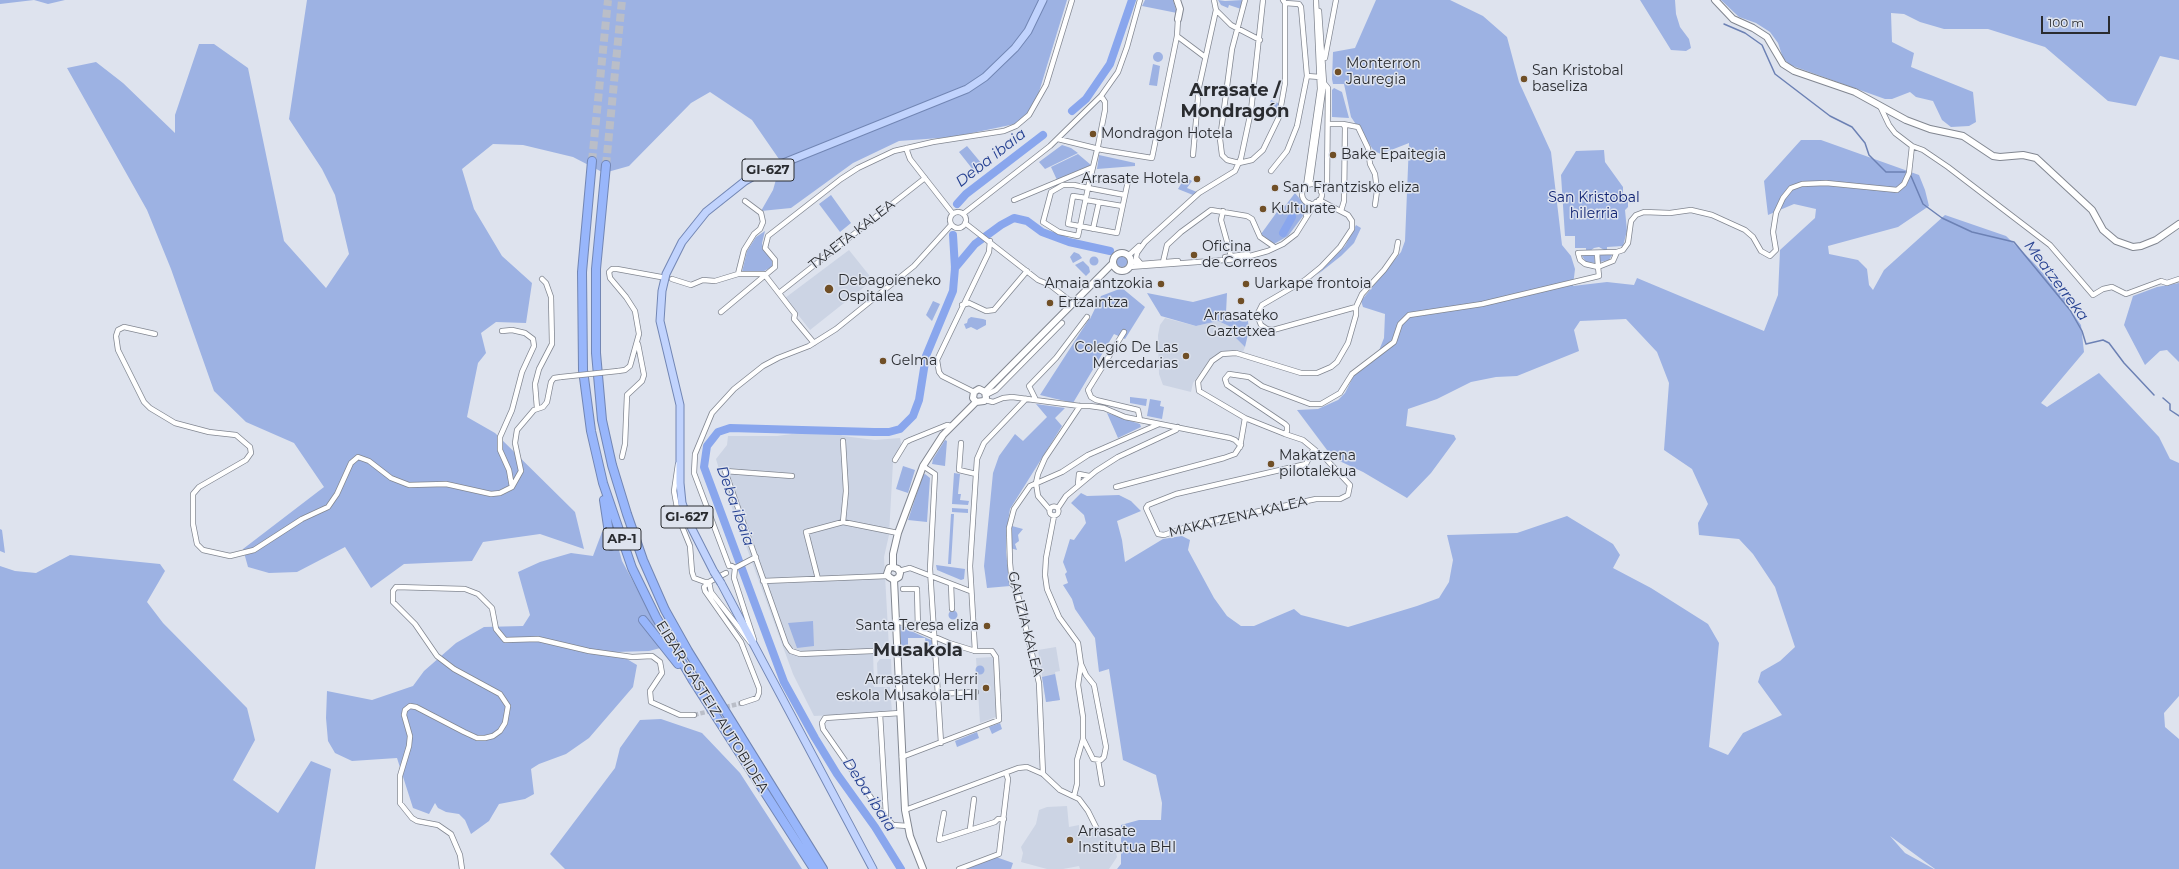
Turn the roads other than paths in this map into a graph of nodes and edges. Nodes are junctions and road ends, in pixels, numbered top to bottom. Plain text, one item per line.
1 (1043, 0) edge
2 (1072, 0) edge
3 (1142, 0) edge
4 (1177, 0) edge
5 (1214, 0) edge
6 (1245, 0) edge
7 (1263, 0) edge
8 (1317, 0) edge
9 (1336, 0) edge
10 (1715, 0) edge
11 (1284, 1) edge
12 (1216, 10) junction
13 (1178, 19) joint
14 (1236, 29) junction
15 (1177, 36) junction
16 (1260, 40) junction
17 (1204, 58) junction
18 (1324, 69) junction
19 (1307, 76) junction
20 (1320, 77) junction
21 (1324, 83) junction
22 (1101, 96) junction
23 (1880, 106) junction
24 (1328, 124) junction
25 (1343, 124) junction
26 (1058, 139) junction
27 (1912, 146) junction
28 (906, 148) junction
29 (1097, 149) junction
30 (1193, 155) dead end
31 (592, 161) tunnel mouth
32 (1239, 163) junction
33 (606, 165) tunnel mouth
34 (1093, 167) junction
35 (1271, 171) dead end
36 (925, 178) junction
37 (1090, 178) junction
38 (1308, 185) junction
39 (1088, 188) junction
40 (1321, 192) junction
41 (1125, 195) junction
42 (1086, 199) junction
43 (1014, 200) dead end
44 (745, 201) dead end
45 (1317, 201) junction
46 (1099, 202) junction
47 (1309, 203) junction
48 (1375, 205) dead end
49 (1122, 206) junction
50 (1223, 211) junction
51 (1341, 211) junction
52 (953, 214) junction
53 (963, 214) junction
54 (965, 223) junction
55 (2179, 224) edge
56 (951, 225) junction
57 (1080, 226) junction
58 (1093, 229) junction
59 (990, 241) junction
60 (1145, 242) junction
61 (1398, 242) dead end
62 (1273, 246) junction
63 (999, 248) junction
64 (989, 252) junction
65 (1617, 252) junction
66 (1597, 253) junction
67 (1231, 256) junction
68 (1129, 261) junction
69 (1163, 262) junction
70 (1113, 263) junction
71 (1141, 264) junction
72 (1598, 267) junction
73 (1117, 269) junction
74 (1027, 271) junction
75 (738, 274) junction
76 (766, 276) junction
77 (1102, 276) junction
78 (661, 277) dead end
79 (542, 279) dead end
80 (672, 279) dead end
81 (2179, 279) edge
82 (779, 293) junction
83 (967, 296) junction
84 (1075, 301) junction
85 (969, 303) junction
86 (962, 305) junction
87 (1356, 307) junction
88 (721, 312) dead end
89 (1087, 317) dead end
90 (1062, 323) dead end
91 (502, 331) dead end
92 (1124, 332) dead end
93 (155, 334) dead end
94 (814, 343) junction
95 (638, 344) junction
96 (974, 392) junction
97 (986, 395) junction
98 (1026, 399) junction
99 (1036, 400) junction
100 (976, 402) junction
101 (1115, 405) junction
102 (1080, 406) junction
103 (537, 408) junction
104 (1112, 412) junction
105 (1245, 418) junction
106 (1141, 420) junction
107 (1159, 424) junction
108 (951, 426) junction
109 (1178, 427) junction
110 (1144, 429) junction
111 (1286, 434) junction
112 (1242, 435) junction
113 (1235, 440) junction
114 (843, 442) dead end
115 (961, 443) dead end
116 (1240, 447) junction
117 (1313, 450) junction
118 (680, 456) junction
119 (622, 457) dead end
120 (895, 460) dead end
121 (923, 466) junction
122 (976, 474) junction
123 (792, 476) dead end
124 (1089, 476) junction
125 (603, 483) junction
126 (1036, 483) junction
127 (1078, 484) junction
128 (512, 487) junction
129 (1116, 487) dead end
130 (1058, 508) junction
131 (1050, 510) junction
132 (1054, 516) junction
133 (843, 522) junction
134 (898, 533) junction
135 (611, 546) dead end
136 (756, 557) junction
137 (729, 566) junction
138 (736, 567) junction
139 (893, 567) junction
140 (899, 571) junction
141 (726, 573) junction
142 (733, 575) junction
143 (888, 576) junction
144 (931, 576) junction
145 (818, 579) junction
146 (894, 580) junction
147 (763, 581) junction
148 (709, 582) junction
149 (951, 584) junction
150 (903, 589) dead end
151 (970, 591) junction
152 (952, 609) dead end
153 (643, 620) dead end
154 (896, 620) junction
155 (918, 629) junction
156 (935, 636) junction
157 (756, 649) junction
158 (897, 650) junction
159 (975, 651) junction
160 (1081, 664) junction
161 (692, 679) junction
162 (976, 692) dead end
163 (939, 693) junction
164 (899, 696) junction
165 (742, 703) tunnel mouth
166 (900, 713) junction
167 (880, 714) junction
168 (694, 715) tunnel mouth
169 (1084, 738) junction
170 (941, 743) junction
171 (902, 757) junction
172 (1098, 760) junction
173 (1006, 773) junction
174 (1043, 774) junction
175 (1102, 784) dead end
176 (1074, 796) junction
177 (974, 799) dead end
178 (905, 810) junction
179 (944, 813) dead end
180 (886, 815) junction
181 (1004, 819) junction
182 (908, 826) junction
183 (970, 829) junction
184 (1097, 829) dead end
185 (462, 869) edge
186 (814, 869) edge
187 (823, 869) edge
188 (873, 869) edge
189 (923, 869) edge
190 (959, 869) edge

1 - 118 main road, GI-627
2 - 28 street
3 - 22 street
4 - 13 street
5 - 12 street
6 - 14 street
7 - 16 street
8 - 18 street
8 - 20 street
9 - 18 street
10 - 23 street
11 - 19 street
11 - 32 street
12 - 14 street
12 - 17 street
13 - 15 street
14 - 16 street
14 - 32 street
15 - 17 street
15 - 29 street
16 - 32 street
17 - 30 street
18 - 21 street
19 - 20 street
19 - 35 street
20 - 38 street
21 - 24 street
21 - 38 street
22 - 26 street
22 - 29 street
23 - 27 street
23 - 55 street
24 - 25 street
24 - 40 street
25 - 48 street
25 - 51 street
26 - 29 street
26 - 53 street
27 - 65 street
27 - 81 street
28 - 36 street
28 - 76 street
29 - 34 street
31 - 125 highway, EIBAR-GASTEIZ AUTOBIDEA / AP-1
32 - 60 street
33 - 187 highway, EIBAR-GASTEIZ AUTOBIDEA / AP-1
34 - 37 street
34 - 43 street
36 - 52 street
36 - 82 street, TXAETA KALEA
37 - 39 street
37 - 41 street
38 - 40 street
38 - 47 street
39 - 41 street
39 - 42 street
39 - 57 street
40 - 45 street
41 - 49 street
42 - 46 street
42 - 57 street
42 - 57 street
44 - 75 street
45 - 47 street
45 - 51 street
45 - 68 street
46 - 49 street
46 - 58 street
47 - 62 street
49 - 58 street
50 - 62 street
50 - 67 street
50 - 69 street
51 - 87 street
52 - 53 street
52 - 56 street
53 - 54 street
54 - 56 street
54 - 59 street
56 - 94 street
57 - 58 street
59 - 63 street
59 - 64 street
60 - 68 street
60 - 71 street
61 - 87 street
62 - 67 street
63 - 64 street
63 - 74 street
64 - 83 street
65 - 66 street
65 - 72 street
66 - 72 street
66 - 72 street
67 - 69 street
68 - 70 street
68 - 71 street
68 - 73 street
69 - 71 street
70 - 73 street
70 - 77 street
72 - 111 street
73 - 77 street
74 - 84 street
74 - 85 street
75 - 76 street
75 - 80 street
76 - 82 street
76 - 88 street
77 - 84 street
78 - 95 street
79 - 103 street
82 - 94 street
83 - 85 street
83 - 86 street
84 - 97 street
85 - 86 street
86 - 96 street
87 - 105 street, MAKATZENA KALEA
89 - 99 street
90 - 97 street
91 - 128 street
92 - 101 street
93 - 128 street
94 - 137 street
95 - 103 street, bridge
95 - 119 street
96 - 97 street
96 - 100 street
97 - 98 street
97 - 100 street
98 - 99 street
98 - 122 street
99 - 102 street
100 - 108 street
101 - 104 street
101 - 106 street
102 - 104 street
102 - 126 street
103 - 128 street
104 - 106 street
105 - 111 street, MAKATZENA KALEA
105 - 112 street
106 - 107 street
106 - 110 street
107 - 109 street
107 - 110 street
108 - 120 street
108 - 121 street
109 - 113 street
109 - 124 street
110 - 126 street
111 - 117 street, MAKATZENA KALEA
112 - 113 street
112 - 116 street
113 - 116 street
114 - 133 street
115 - 122 street
116 - 129 street
117 - 117 street, MAKATZENA KALEA
118 - 148 street
118 - 157 main road, GI-627, bridge
121 - 134 street
121 - 144 street
122 - 151 street
123 - 136 street
124 - 127 street
124 - 127 street
125 - 135 highway
125 - 161 highway, EIBAR-GASTEIZ AUTOBIDEA / AP-1
126 - 131 street
126 - 174 street, GALIZIA KALEA
127 - 130 street
130 - 131 street
130 - 132 street
131 - 132 street
132 - 160 street
133 - 134 street
133 - 145 street
134 - 139 street
136 - 138 street
136 - 147 street
137 - 138 street
137 - 141 street
138 - 142 street
139 - 140 street
139 - 143 street
140 - 144 street
140 - 146 street
141 - 142 street
141 - 148 street
142 - 157 street
143 - 145 street
143 - 146 street
144 - 149 street
144 - 156 street
145 - 147 street
146 - 154 street
147 - 158 street
148 - 157 street
148 - 165 street
149 - 151 street
149 - 152 street
150 - 155 street
151 - 159 street
153 - 161 highway
154 - 155 street
154 - 158 street
155 - 156 street
156 - 159 street
156 - 163 street
157 - 188 main road, GI-627
158 - 164 street
159 - 170 street
160 - 169 street
160 - 172 street
161 - 186 highway, EIBAR-GASTEIZ AUTOBIDEA / AP-1
162 - 163 street
163 - 164 street
163 - 170 street
164 - 166 street
166 - 167 street
166 - 171 street
167 - 180 street
167 - 180 street
168 - 185 street
169 - 172 street
169 - 176 street
170 - 171 street
171 - 178 street
172 - 175 street
173 - 174 street
173 - 178 street
173 - 181 street
174 - 176 street
176 - 184 street
177 - 183 street
178 - 182 street
179 - 183 street
180 - 182 street
181 - 183 street
181 - 190 street
182 - 189 street

